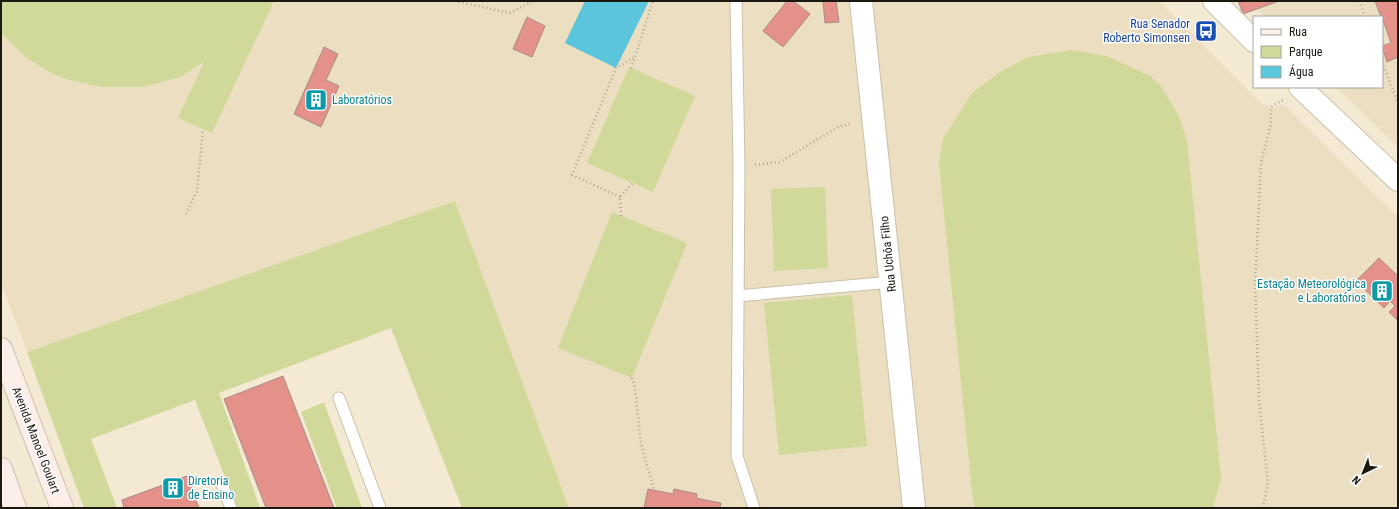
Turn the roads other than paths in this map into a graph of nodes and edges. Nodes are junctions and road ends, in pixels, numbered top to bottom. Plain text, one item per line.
1 (736, 1) edge
2 (861, 1) edge
3 (1214, 1) edge
4 (1253, 40) edge
5 (1301, 88) edge
6 (1398, 180) edge
7 (891, 282) junction
8 (738, 296) junction
9 (1, 349) edge
10 (339, 398) dead end
11 (1, 469) edge
12 (221, 482) dead end
13 (15, 508) edge
14 (62, 508) edge
15 (231, 508) edge
16 (380, 508) edge
17 (754, 508) edge
18 (914, 508) edge

1 - 8 lane
2 - 7 street, Rua Uchôa Filho
3 - 4 street
5 - 6 street
7 - 8 lane
7 - 18 street, Rua Uchôa Filho
8 - 17 lane
9 - 14 main road, Avenida Manoel Goulart
10 - 16 lane
11 - 13 main road
12 - 15 lane

